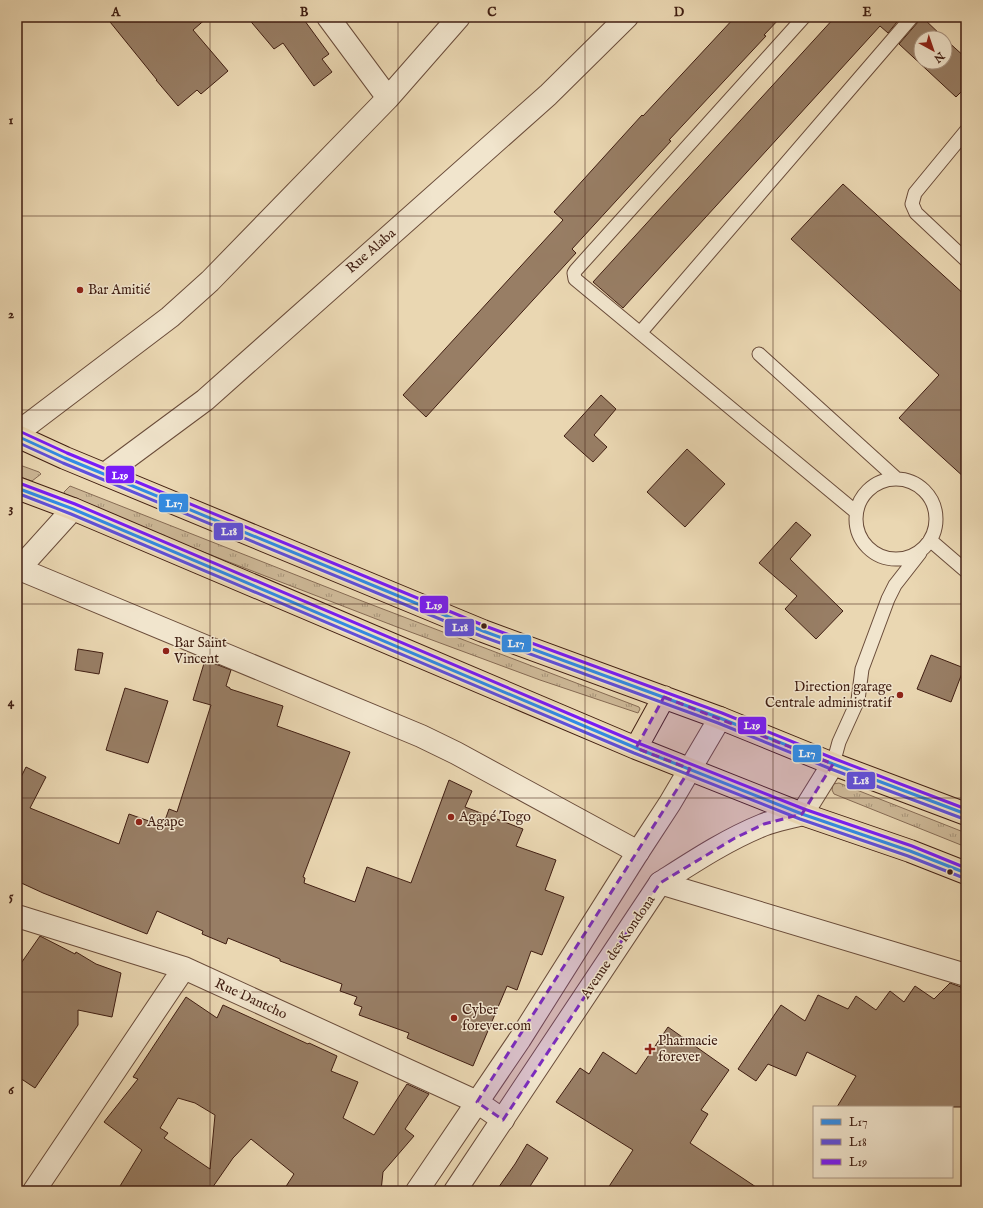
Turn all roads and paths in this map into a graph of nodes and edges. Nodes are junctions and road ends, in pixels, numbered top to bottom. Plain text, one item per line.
1 (328, 17) edge
2 (459, 17) edge
3 (627, 17) edge
4 (804, 17) edge
5 (912, 17) edge
6 (388, 98) junction
7 (966, 131) edge
8 (966, 260) edge
9 (640, 333) junction
10 (759, 354) dead end
11 (17, 435) edge
12 (105, 474) junction
13 (897, 479) junction
14 (17, 488) edge
15 (73, 509) junction
16 (856, 512) junction
17 (927, 545) junction
18 (18, 569) edge
19 (966, 571) edge
20 (664, 697) junction
21 (720, 718) junction
22 (636, 748) junction
23 (833, 764) junction
24 (690, 769) junction
25 (802, 814) junction
26 (966, 814) edge
27 (638, 852) junction
28 (966, 873) edge
29 (660, 883) junction
30 (17, 916) edge
31 (184, 968) junction
32 (966, 975) edge
33 (477, 1102) junction
34 (503, 1120) junction
35 (34, 1191) edge
36 (417, 1191) edge
37 (455, 1191) edge

1 - 6 street
2 - 6 street
3 - 12 street, Rue Alaba
4 - 9 lane
5 - 9 lane
6 - 11 street
7 - 8 lane
9 - 16 lane
10 - 13 lane
11 - 12 highway
12 - 20 highway
13 - 16 lane
13 - 17 lane
14 - 15 highway
15 - 18 street
15 - 22 highway
16 - 17 lane
17 - 19 lane
17 - 23 lane
18 - 27 street
20 - 21 highway
20 - 22 highway
21 - 23 highway
21 - 24 street
22 - 24 highway
23 - 25 street
23 - 26 highway
24 - 25 highway
24 - 27 street
25 - 28 highway
25 - 29 street, Avenue des Kondona
27 - 33 street
29 - 32 street
29 - 34 street, Avenue des Kondona
30 - 31 street, Rue Dantcho
31 - 33 street, Rue Dantcho
31 - 35 street
33 - 34 street, Rue Dantcho
33 - 36 street
34 - 37 street, Avenue des Kondona

